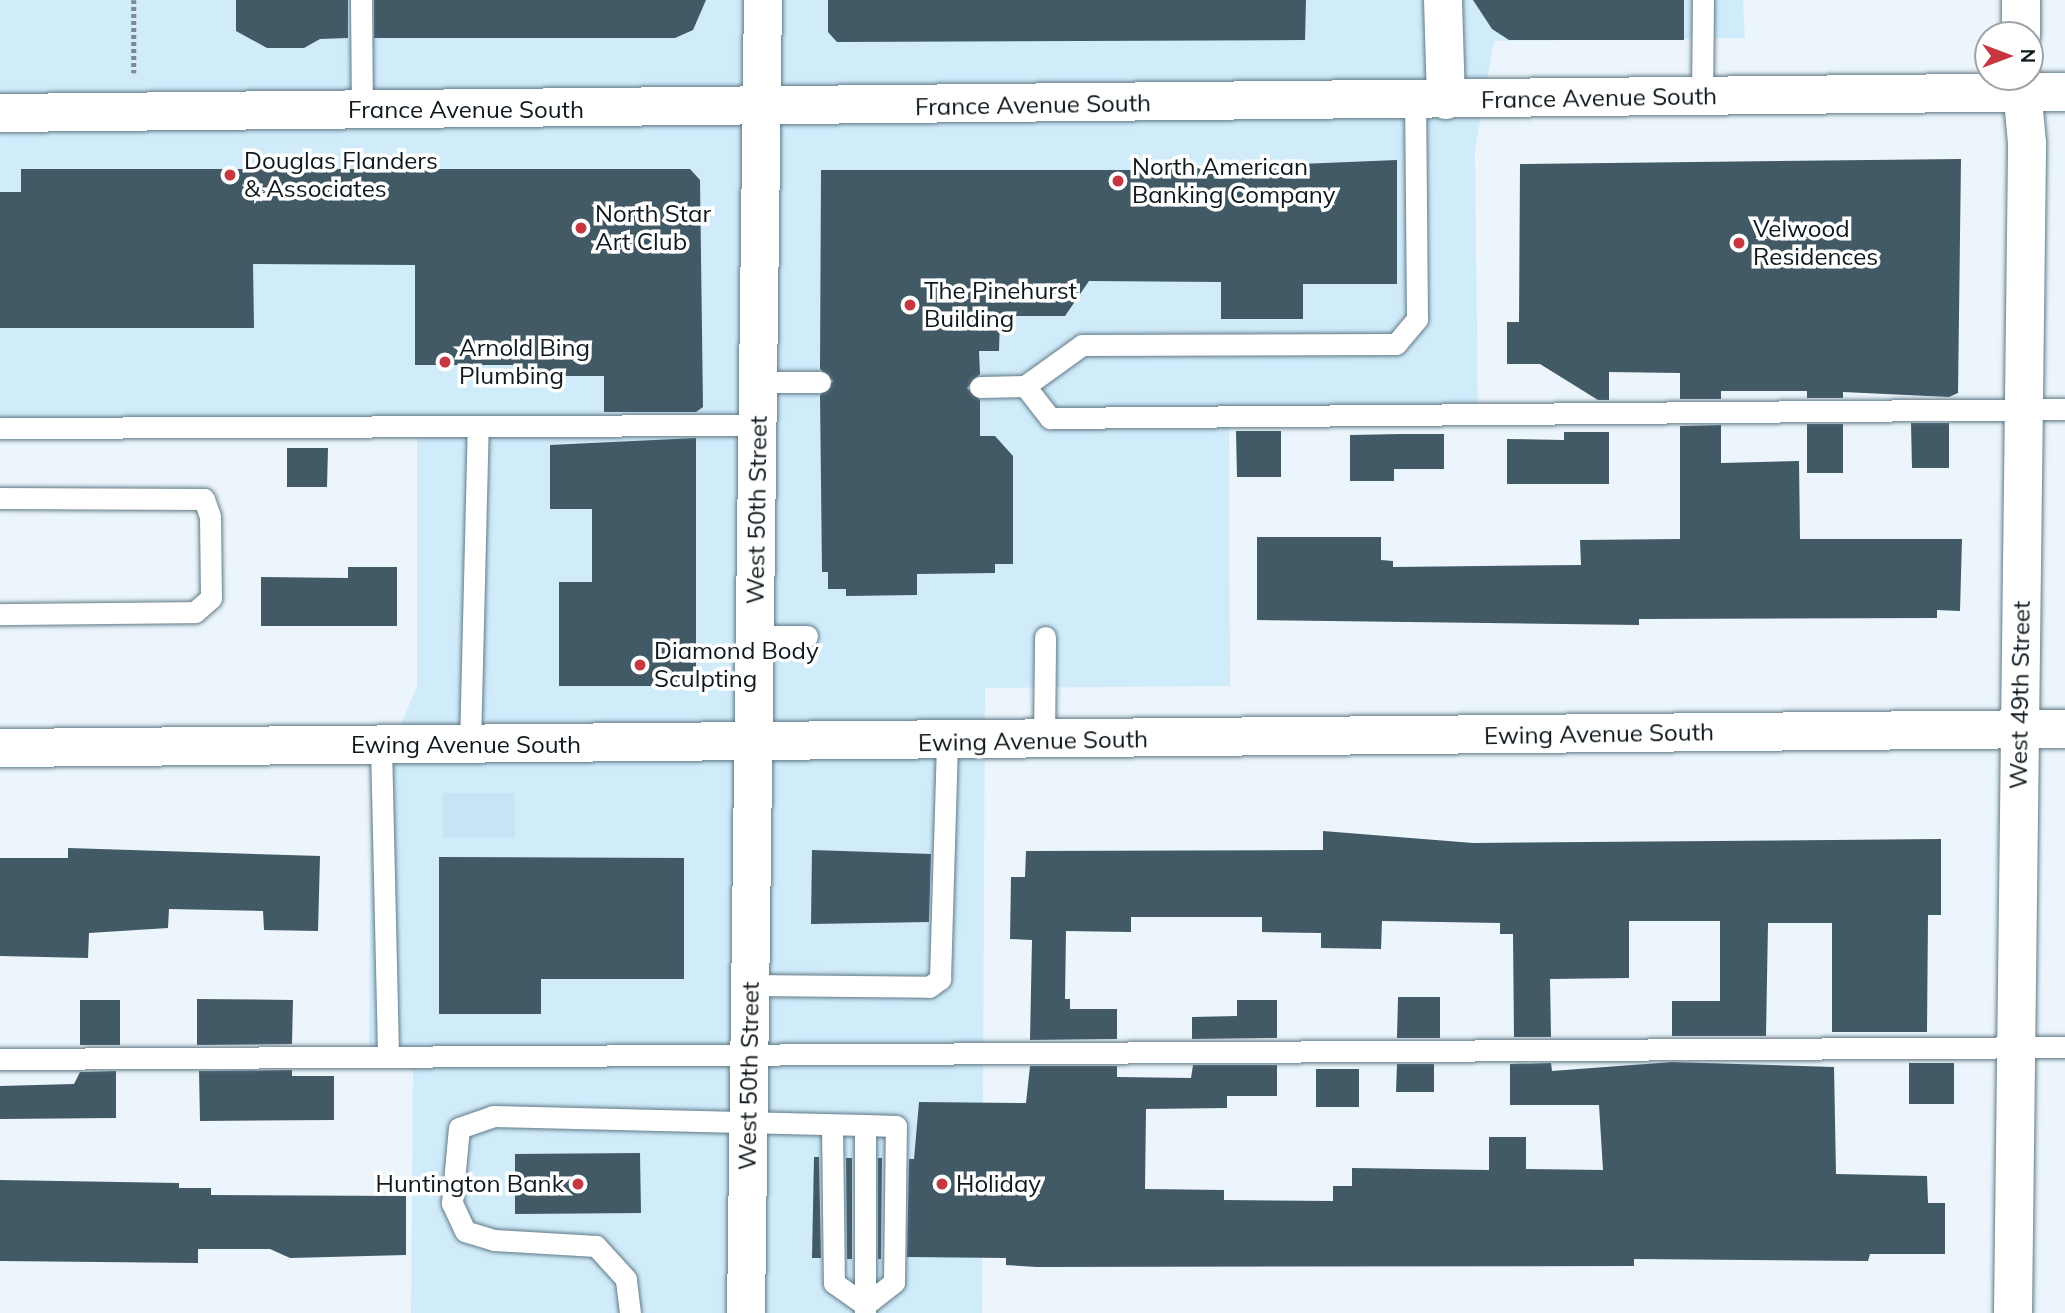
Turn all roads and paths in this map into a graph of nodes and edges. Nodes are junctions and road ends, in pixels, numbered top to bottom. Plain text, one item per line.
1 (134, 0) edge
2 (361, 0) edge
3 (764, 0) edge
4 (1443, 0) edge
5 (1703, 0) edge
6 (2021, 0) edge
7 (2021, 21) edge
8 (1974, 87) edge
9 (2044, 89) edge
10 (2022, 91) edge
11 (2065, 92) edge
12 (1702, 96) junction
13 (1430, 100) junction
14 (763, 108) junction
15 (362, 110) junction
16 (134, 112) junction
17 (0, 114) edge
18 (760, 382) junction
19 (820, 382) dead end
20 (1025, 386) junction
21 (981, 387) dead end
22 (2022, 410) junction
23 (2065, 410) edge
24 (759, 425) junction
25 (478, 427) junction
26 (0, 428) edge
27 (0, 498) edge
28 (0, 614) edge
29 (754, 636) junction
30 (807, 636) dead end
31 (1045, 637) dead end
32 (2019, 729) junction
33 (2065, 729) edge
34 (1044, 741) junction
35 (947, 742) junction
36 (752, 744) junction
37 (470, 745) junction
38 (381, 746) junction
39 (0, 748) edge
40 (751, 985) junction
41 (2015, 1047) junction
42 (2065, 1047) edge
43 (750, 1056) junction
44 (388, 1057) junction
45 (0, 1059) edge
46 (749, 1124) junction
47 (832, 1125) junction
48 (865, 1125) junction
49 (865, 1309) edge
50 (630, 1313) edge
51 (746, 1313) edge
52 (2013, 1313) edge

1 - 16 path
2 - 15 lane
3 - 14 street, West 50th Street
4 - 13 street
5 - 12 lane
6 - 7 street
8 - 12 street, France Avenue South
9 - 11 street, France Avenue South
10 - 22 street, West 49th Street
12 - 13 street, France Avenue South
13 - 14 street, France Avenue South
13 - 20 lane
14 - 15 street, France Avenue South
14 - 18 street, West 50th Street
15 - 16 street, France Avenue South
16 - 17 street, France Avenue South
18 - 19 lane
18 - 24 street, West 50th Street
20 - 21 lane
20 - 22 lane
22 - 23 lane
22 - 32 street, West 49th Street
24 - 25 lane
24 - 29 street, West 50th Street
25 - 26 lane
25 - 37 lane
27 - 28 lane
29 - 30 lane
29 - 36 street, West 50th Street
31 - 34 lane
32 - 33 street, Ewing Avenue South
32 - 34 street, Ewing Avenue South
32 - 41 street, West 49th Street
34 - 35 street, Ewing Avenue South
35 - 36 street, Ewing Avenue South
35 - 40 lane
36 - 37 street, Ewing Avenue South
36 - 40 street, West 50th Street
37 - 38 street, Ewing Avenue South
38 - 39 street, Ewing Avenue South
38 - 44 lane
40 - 43 street, West 50th Street
41 - 42 lane
41 - 43 lane
41 - 52 street, West 49th Street
43 - 44 lane
43 - 46 street, West 50th Street
44 - 45 lane
46 - 47 lane
46 - 50 lane
46 - 51 street, West 50th Street
47 - 48 lane
47 - 49 lane
48 - 49 lane
48 - 49 lane

